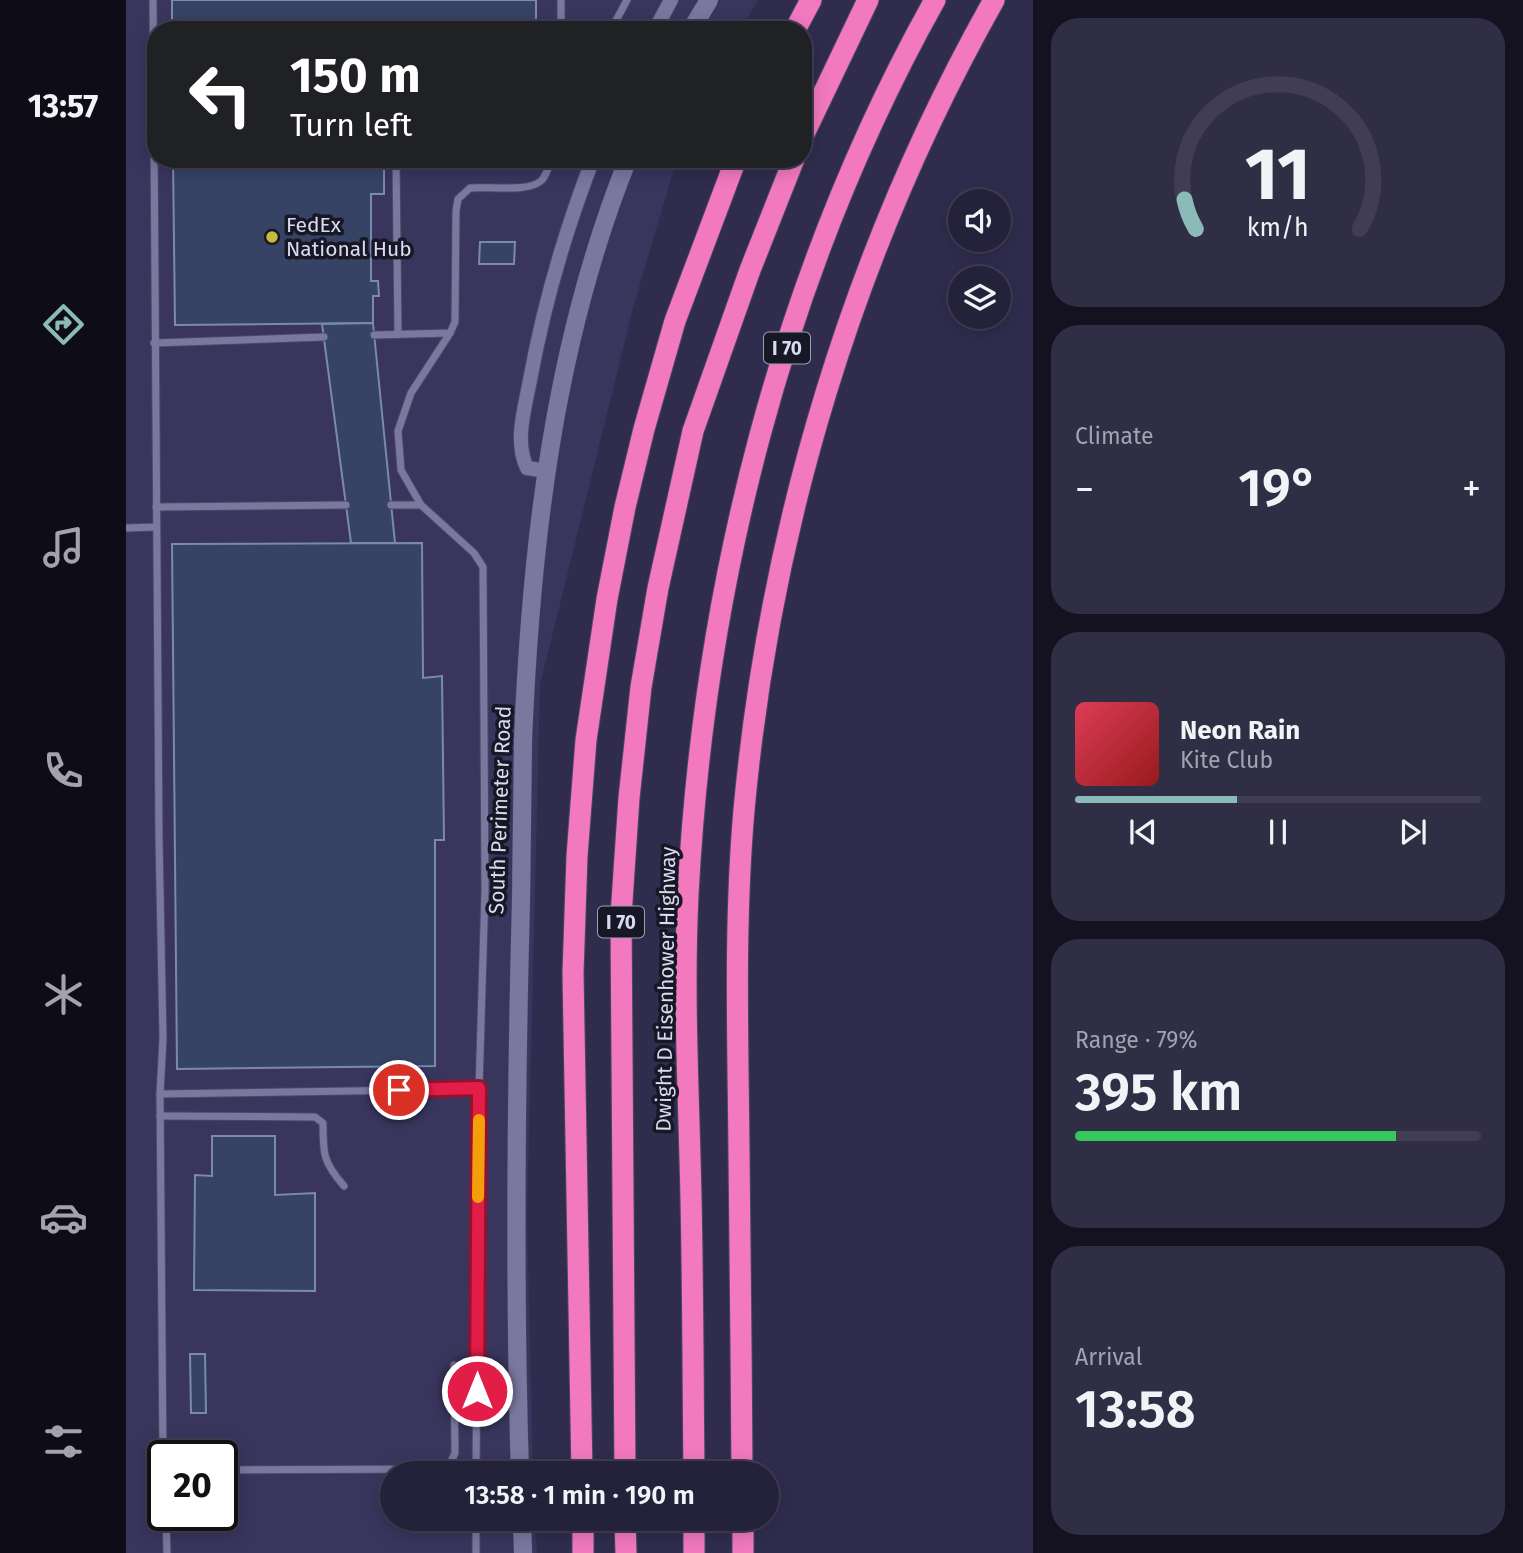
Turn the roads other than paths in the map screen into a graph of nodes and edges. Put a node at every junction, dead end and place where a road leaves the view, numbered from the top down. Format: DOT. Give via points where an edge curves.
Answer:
graph roads {
  1 [pos="153,0"];
  2 [pos="561,0"];
  3 [pos="627,0"];
  4 [pos="671,0"];
  5 [pos="709,0"];
  6 [pos="811,0"];
  7 [pos="868,0"];
  8 [pos="935,0"];
  9 [pos="994,0"];
  10 [pos="153,21"];
  11 [pos="561,21"];
  12 [pos="616,21"];
  13 [pos="660,21"];
  14 [pos="696,21"];
  15 [pos="800,21"];
  16 [pos="812,117"];
  17 [pos="153,168"];
  18 [pos="396,168"];
  19 [pos="548,168"];
  20 [pos="589,168"];
  21 [pos="625,168"];
  22 [pos="733,168"];
  23 [pos="790,168"];
  24 [pos="450,333"];
  25 [pos="398,334"];
  26 [pos="374,335"];
  27 [pos="324,337"];
  28 [pos="154,343"];
  29 [pos="547,471"];
  30 [pos="346,505"];
  31 [pos="391,505"];
  32 [pos="421,505"];
  33 [pos="156,507"];
  34 [pos="156,527"];
  35 [pos="126,528"];
  36 [pos="479,1088"];
  37 [pos="160,1094"];
  38 [pos="160,1116"];
  39 [pos="344,1186"];
  40 [pos="454,1365"];
  41 [pos="163,1440"];
  42 [pos="476,1461"];
  43 [pos="520,1461"];
  44 [pos="582,1461"];
  45 [pos="625,1461"];
  46 [pos="694,1461"];
  47 [pos="742,1461"];
  48 [pos="238,1470"];
  49 [pos="166,1531"];
  50 [pos="476,1531"];
  51 [pos="522,1531"];
  52 [pos="583,1531"];
  53 [pos="625,1531"];
  54 [pos="694,1531"];
  55 [pos="743,1531"];
  56 [pos="625,1549"];
  57 [pos="694,1549"];
  58 [pos="167,1553"];
  59 [pos="475,1553"];
  60 [pos="523,1553"];
  61 [pos="583,1553"];
  62 [pos="743,1553"];
  1 -- 10 [label="lane"];
  2 -- 11 [label="lane"];
  3 -- 12 [label="lane"];
  4 -- 13 [label="street"];
  5 -- 14 [label="street"];
  6 -- 15 [label="highway"];
  7 -- 16 [label="highway"];
  8 -- 46 [label="highway, Dwight D Eisenhower Highway / I 70" via="844,190 792,328 742,509 712,656 699,757 687,929"];
  9 -- 47 [label="highway" via="923,139 855,307 802,474 769,629 744,810 738,920"];
  17 -- 28 [label="lane"];
  18 -- 25 [label="lane"];
  19 -- 24 [label="lane" via="537,184 470,188 458,199 455,322"];
  20 -- 29 [label="street" via="551,283 522,421 521,455 527,468"];
  21 -- 29 [label="street, South Perimeter Road" via="575,324"];
  22 -- 44 [label="highway" via="676,321 635,461 607,599 586,740 573,973"];
  23 -- 45 [label="highway, Dwight D Eisenhower Highway / I 70" via="693,431 641,687 621,916"];
  24 -- 25 [label="lane"];
  24 -- 32 [label="lane" via="411,393 398,431 401,470"];
  25 -- 26 [label="lane"];
  27 -- 28 [label="lane"];
  28 -- 33 [label="lane"];
  29 -- 43 [label="street, South Perimeter Road" via="523,739 515,1219"];
  30 -- 33 [label="lane"];
  31 -- 32 [label="lane"];
  32 -- 36 [label="lane" via="474,553 483,567 485,890"];
  33 -- 34 [label="lane"];
  34 -- 35 [label="lane"];
  34 -- 37 [label="lane"];
  36 -- 37 [label="lane"];
  36 -- 42 [label="lane"];
  37 -- 38 [label="lane"];
  38 -- 39 [label="lane" via="315,1117 323,1123 329,1169"];
  38 -- 41 [label="lane"];
  40 -- 48 [label="lane" via="456,1453 450,1464 440,1469"];
  49 -- 58 [label="lane"];
  50 -- 59 [label="lane"];
  51 -- 60 [label="street"];
  52 -- 61 [label="highway"];
  53 -- 56 [label="highway"];
  54 -- 57 [label="highway"];
  55 -- 62 [label="highway"];
}
